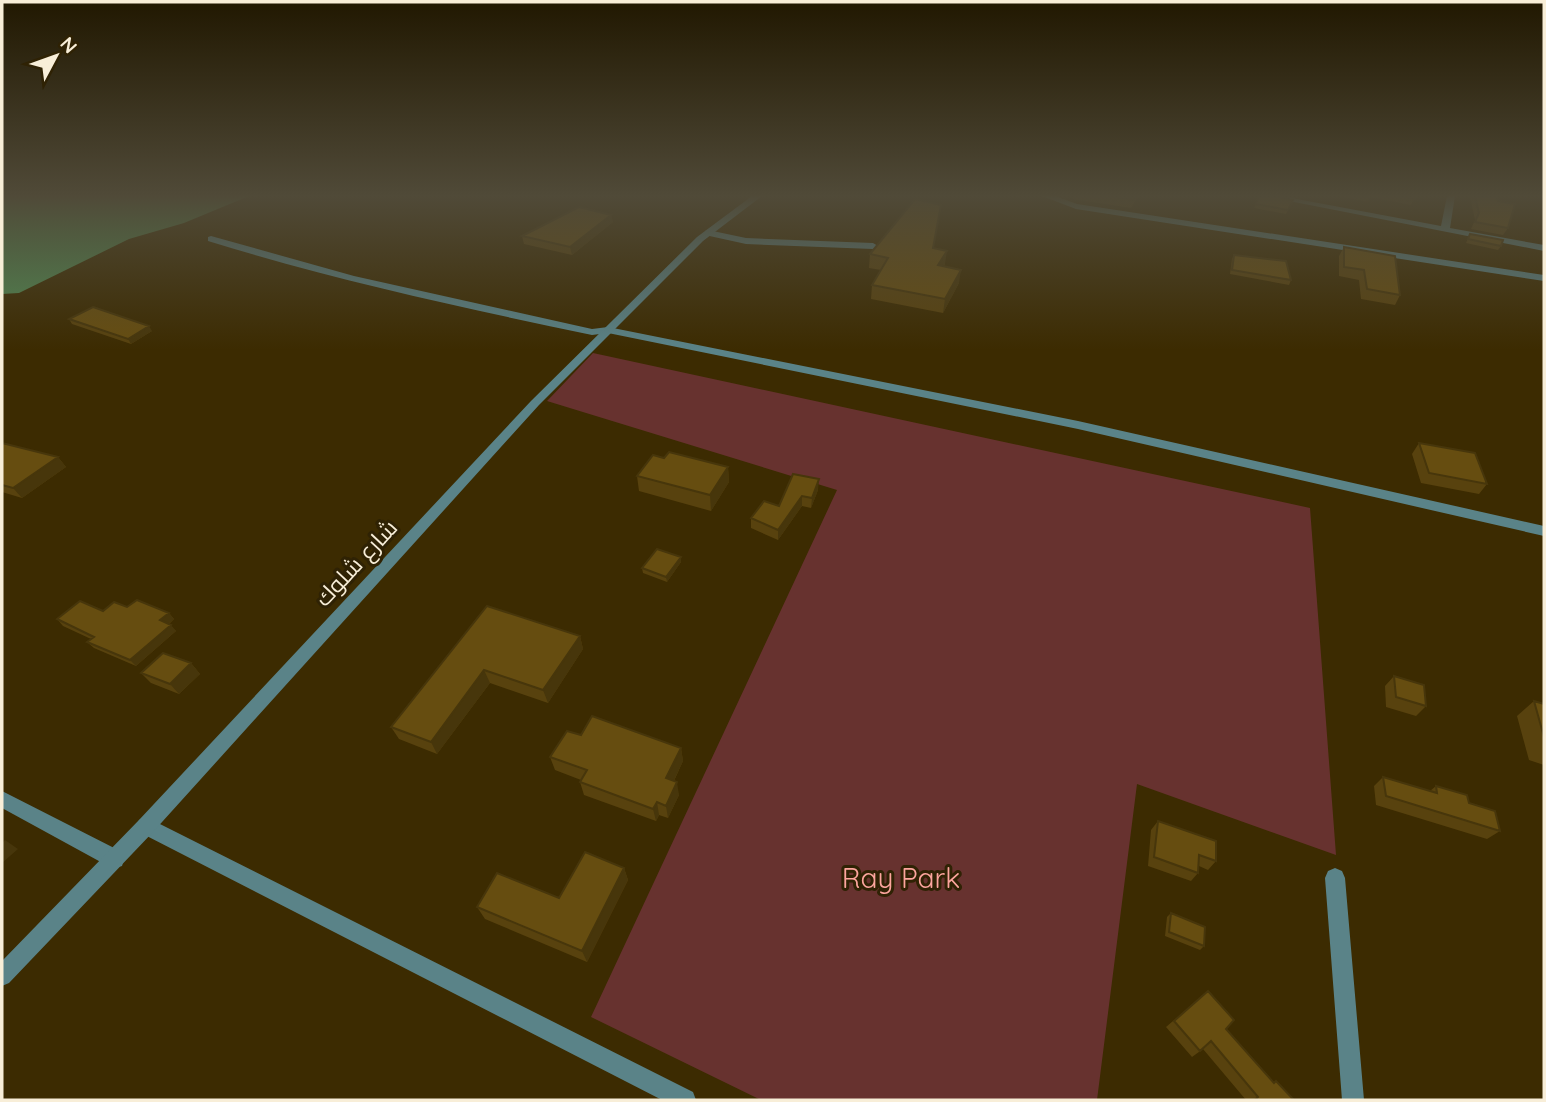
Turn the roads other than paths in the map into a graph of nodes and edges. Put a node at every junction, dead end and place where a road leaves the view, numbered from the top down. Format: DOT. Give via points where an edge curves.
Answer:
graph roads {
  1 [pos="237,247"];
  2 [pos="692,247"];
  3 [pos="1345,247"];
  4 [pos="1544,278"];
  5 [pos="608,330"];
  6 [pos="1544,531"];
  7 [pos="2,799"];
  8 [pos="146,826"];
  9 [pos="116,859"];
  10 [pos="1335,878"];
  11 [pos="2,976"];
  12 [pos="685,1100"];
  13 [pos="1353,1100"];
  1 -- 5 [label="street" via="441,300 592,332"];
  2 -- 5 [label="street, شارع شلوك"];
  3 -- 4 [label="street"];
  5 -- 6 [label="street" via="1078,425"];
  5 -- 8 [label="street, شارع شلوك" via="535,403"];
  7 -- 9 [label="street"];
  8 -- 9 [label="street, شارع شلوك"];
  8 -- 12 [label="street"];
  9 -- 11 [label="street, شارع شلوك"];
  10 -- 13 [label="street"];
}
